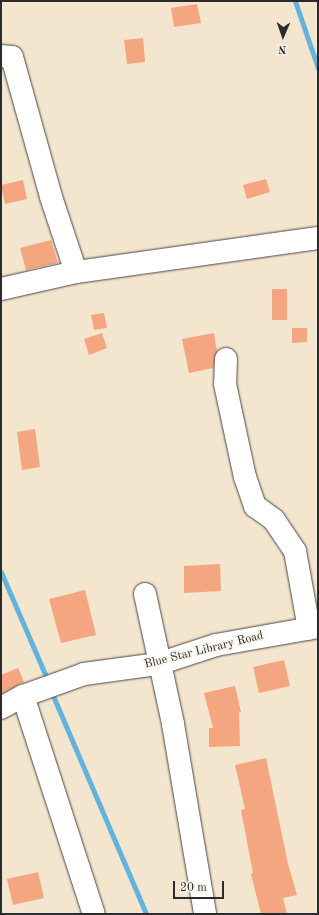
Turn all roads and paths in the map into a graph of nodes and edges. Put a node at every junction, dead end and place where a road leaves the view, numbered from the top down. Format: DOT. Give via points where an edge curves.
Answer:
graph roads {
  1 [pos="1,56"];
  2 [pos="318,238"];
  3 [pos="76,272"];
  4 [pos="1,289"];
  5 [pos="226,359"];
  6 [pos="145,594"];
  7 [pos="314,628"];
  8 [pos="158,664"];
  9 [pos="23,696"];
  10 [pos="1,708"];
  11 [pos="94,914"];
  12 [pos="204,914"];
  1 -- 3 [label="street" via="12,57 51,197"];
  2 -- 3 [label="street"];
  3 -- 4 [label="street"];
  5 -- 7 [label="street" via="225,384 245,477 255,506 274,520 295,550"];
  6 -- 8 [label="street"];
  7 -- 8 [label="street, Blue Star Library Road" via="216,645"];
  8 -- 9 [label="street, Blue Star Library Road" via="84,674"];
  8 -- 12 [label="street" via="173,724"];
  9 -- 10 [label="street, Blue Star Library Road"];
  9 -- 11 [label="street"];
}
